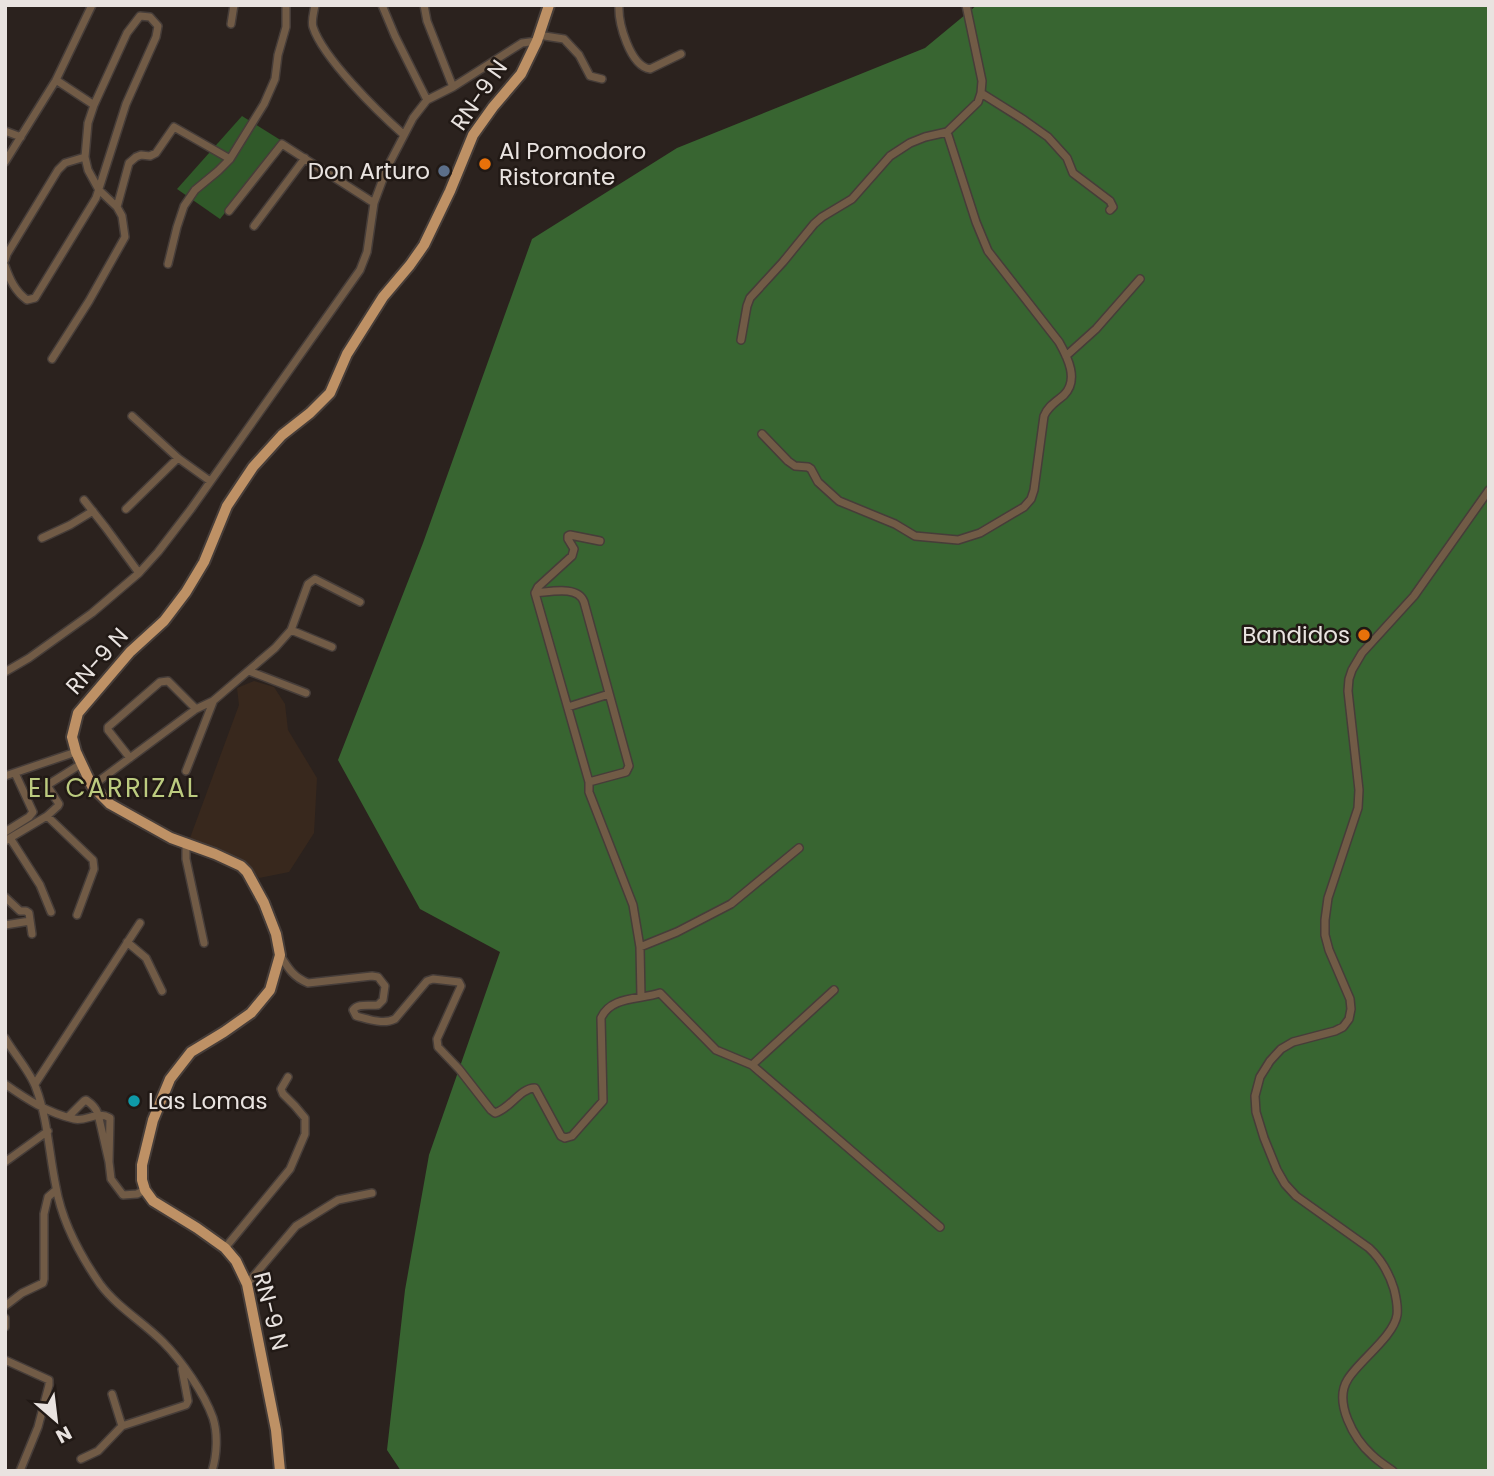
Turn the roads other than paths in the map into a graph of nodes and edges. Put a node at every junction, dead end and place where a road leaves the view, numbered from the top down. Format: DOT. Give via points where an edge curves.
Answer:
graph roads {
  1 [pos="92,5"];
  2 [pos="234,5"];
  3 [pos="286,5"];
  4 [pos="315,5"];
  5 [pos="382,5"];
  6 [pos="424,5"];
  7 [pos="549,5"];
  8 [pos="619,5"];
  9 [pos="966,5"];
  10 [pos="231,24"];
  11 [pos="537,38"];
  12 [pos="681,54"];
  13 [pos="602,79"];
  14 [pos="56,80"];
  15 [pos="453,87"];
  16 [pos="981,93"];
  17 [pos="427,100"];
  18 [pos="94,104"];
  19 [pos="5,131"];
  20 [pos="947,132"];
  21 [pos="404,134"];
  22 [pos="20,136"];
  23 [pos="85,157"];
  24 [pos="305,158"];
  25 [pos="230,159"];
  26 [pos="5,162"];
  27 [pos="99,190"];
  28 [pos="374,203"];
  29 [pos="117,207"];
  30 [pos="229,211"];
  31 [pos="1110,211"];
  32 [pos="254,226"];
  33 [pos="5,260"];
  34 [pos="168,264"];
  35 [pos="5,266"];
  36 [pos="1140,279"];
  37 [pos="741,341"];
  38 [pos="1066,356"];
  39 [pos="51,359"];
  40 [pos="132,416"];
  41 [pos="762,434"];
  42 [pos="178,457"];
  43 [pos="210,481"];
  44 [pos="1489,490"];
  45 [pos="83,500"];
  46 [pos="126,509"];
  47 [pos="93,511"];
  48 [pos="43,538"];
  49 [pos="600,541"];
  50 [pos="139,573"];
  51 [pos="535,593"];
  52 [pos="360,602"];
  53 [pos="291,631"];
  54 [pos="332,647"];
  55 [pos="249,671"];
  56 [pos="5,672"];
  57 [pos="306,693"];
  58 [pos="609,694"];
  59 [pos="213,701"];
  60 [pos="568,707"];
  61 [pos="196,709"];
  62 [pos="76,752"];
  63 [pos="130,758"];
  64 [pos="81,764"];
  65 [pos="186,771"];
  66 [pos="15,773"];
  67 [pos="5,776"];
  68 [pos="589,782"];
  69 [pos="92,786"];
  70 [pos="47,816"];
  71 [pos="7,837"];
  72 [pos="186,843"];
  73 [pos="799,848"];
  74 [pos="5,897"];
  75 [pos="51,912"];
  76 [pos="78,915"];
  77 [pos="30,921"];
  78 [pos="140,923"];
  79 [pos="5,925"];
  80 [pos="32,934"];
  81 [pos="127,942"];
  82 [pos="204,943"];
  83 [pos="640,947"];
  84 [pos="280,955"];
  85 [pos="834,990"];
  86 [pos="162,991"];
  87 [pos="641,997"];
  88 [pos="5,1038"];
  89 [pos="752,1065"];
  90 [pos="288,1077"];
  91 [pos="5,1084"];
  92 [pos="35,1084"];
  93 [pos="42,1107"];
  94 [pos="98,1114"];
  95 [pos="68,1117"];
  96 [pos="48,1131"];
  97 [pos="5,1162"];
  98 [pos="56,1190"];
  99 [pos="145,1190"];
  100 [pos="372,1193"];
  101 [pos="940,1227"];
  102 [pos="225,1248"];
  103 [pos="247,1284"];
  104 [pos="5,1306"];
  105 [pos="5,1318"];
  106 [pos="5,1327"];
  107 [pos="5,1360"];
  108 [pos="181,1363"];
  109 [pos="112,1394"];
  110 [pos="122,1426"];
  111 [pos="80,1459"];
  112 [pos="20,1471"];
  113 [pos="212,1471"];
  114 [pos="281,1471"];
  115 [pos="1393,1471"];
  1 -- 14 [label="street"];
  2 -- 10 [label="street"];
  3 -- 25 [label="street" via="274,83"];
  4 -- 21 [label="street" via="312,25 329,55"];
  5 -- 17 [label="street"];
  6 -- 15 [label="street"];
  7 -- 11 [label="main road, RN-9 N"];
  8 -- 12 [label="street" via="622,33 645,69"];
  9 -- 16 [label="street"];
  11 -- 13 [label="street" via="564,39 590,76"];
  11 -- 15 [label="street"];
  11 -- 62 [label="main road, RN-9 N" via="521,74 473,135 424,244 347,354 330,393 253,467 227,506 186,592 78,713 72,737"];
  14 -- 18 [label="street"];
  14 -- 22 [label="street"];
  15 -- 17 [label="street"];
  16 -- 20 [label="street"];
  16 -- 31 [label="street" via="1056,144 1073,173 1111,201"];
  17 -- 21 [label="street"];
  18 -- 23 [label="street"];
  18 -- 27 [label="street" via="127,33 140,16 150,17 158,26 156,37 126,104"];
  19 -- 22 [label="street"];
  20 -- 37 [label="street" via="925,136 890,156 852,199 814,224 750,298"];
  20 -- 38 [label="street" via="988,251"];
  21 -- 28 [label="street"];
  22 -- 26 [label="street"];
  23 -- 27 [label="street"];
  23 -- 33 [label="street" via="58,170"];
  24 -- 28 [label="street"];
  24 -- 30 [label="street" via="281,144"];
  24 -- 32 [label="street"];
  25 -- 29 [label="street" via="174,127 156,153 129,163"];
  25 -- 34 [label="street" via="184,205"];
  27 -- 29 [label="street"];
  27 -- 35 [label="street" via="34,298 27,300 19,294"];
  28 -- 43 [label="street" via="367,252 359,270"];
  29 -- 39 [label="street" via="125,237"];
  36 -- 38 [label="street"];
  38 -- 41 [label="street" via="1071,384 1044,416 1031,499 980,533 958,540 915,536 839,500 818,482 811,469 795,466"];
  40 -- 42 [label="street"];
  42 -- 43 [label="street"];
  42 -- 46 [label="street"];
  43 -- 50 [label="street"];
  44 -- 115 [label="street" via="1414,596 1352,670 1348,691 1358,808 1325,920 1329,950 1350,999 1349,1019 1343,1027 1281,1049 1260,1077 1255,1096 1264,1138 1285,1184 1369,1248 1390,1277 1397,1317 1348,1379 1343,1403 1358,1438"];
  45 -- 47 [label="street"];
  47 -- 48 [label="street"];
  47 -- 50 [label="street"];
  49 -- 51 [label="street" via="568,536 572,556"];
  50 -- 56 [label="street" via="75,626"];
  51 -- 58 [label="street" via="582,596"];
  51 -- 60 [label="street"];
  52 -- 53 [label="street" via="315,579 310,581"];
  53 -- 54 [label="street"];
  53 -- 55 [label="street"];
  55 -- 57 [label="street"];
  55 -- 59 [label="street"];
  58 -- 60 [label="street"];
  58 -- 68 [label="street" via="629,770"];
  59 -- 61 [label="street"];
  59 -- 65 [label="street"];
  60 -- 68 [label="street"];
  61 -- 63 [label="street"];
  61 -- 63 [label="street" via="168,681 160,682 108,727"];
  62 -- 64 [label="main road, RN-9 N"];
  62 -- 66 [label="street"];
  63 -- 69 [label="street"];
  64 -- 69 [label="main road, RN-9 N"];
  64 -- 70 [label="street" via="49,784 59,804"];
  66 -- 67 [label="street"];
  66 -- 71 [label="street" via="33,812"];
  68 -- 83 [label="street" via="633,905"];
  69 -- 72 [label="main road, RN-9 N" via="121,811"];
  70 -- 71 [label="street"];
  70 -- 76 [label="street" via="93,860"];
  71 -- 75 [label="street" via="40,884"];
  72 -- 82 [label="street"];
  72 -- 84 [label="main road, RN-9 N" via="247,872 264,903"];
  73 -- 83 [label="street" via="731,904"];
  74 -- 77 [label="street" via="29,913"];
  77 -- 79 [label="street"];
  77 -- 80 [label="street"];
  78 -- 81 [label="street"];
  81 -- 86 [label="street" via="146,958"];
  81 -- 92 [label="street"];
  83 -- 87 [label="street"];
  84 -- 87 [label="street" via="292,974 308,983 378,977 385,986 383,1000 353,1010 356,1016 384,1022 395,1019 427,981 459,982 438,1047 495,1113 528,1088 535,1088 565,1138 603,1101 601,1018 605,1009"];
  84 -- 99 [label="main road" via="270,990 251,1013 191,1052 170,1079 142,1166"];
  85 -- 89 [label="street"];
  87 -- 89 [label="street" via="660,993 716,1050"];
  88 -- 92 [label="street"];
  89 -- 101 [label="street"];
  90 -- 102 [label="street" via="281,1089 305,1118 305,1134 290,1170"];
  91 -- 93 [label="street"];
  92 -- 93 [label="street"];
  93 -- 95 [label="street"];
  93 -- 96 [label="street"];
  94 -- 95 [label="street" via="75,1120"];
  94 -- 95 [label="street" via="86,1100"];
  94 -- 99 [label="street" via="111,1179 123,1195"];
  96 -- 97 [label="street"];
  96 -- 98 [label="street"];
  98 -- 104 [label="street" via="48,1197 44,1214 43,1283"];
  98 -- 108 [label="street" via="70,1232 103,1287"];
  99 -- 102 [label="main road, RN-9 N" via="164,1209"];
  100 -- 103 [label="street" via="338,1200 296,1226"];
  102 -- 103 [label="main road, RN-9 N"];
  103 -- 114 [label="main road, RN-9 N"];
  105 -- 106 [label="street"];
  107 -- 112 [label="street" via="49,1380 38,1427"];
  108 -- 110 [label="street" via="186,1405"];
  108 -- 113 [label="street" via="214,1420"];
  109 -- 110 [label="street"];
  110 -- 111 [label="street" via="98,1451"];
}
